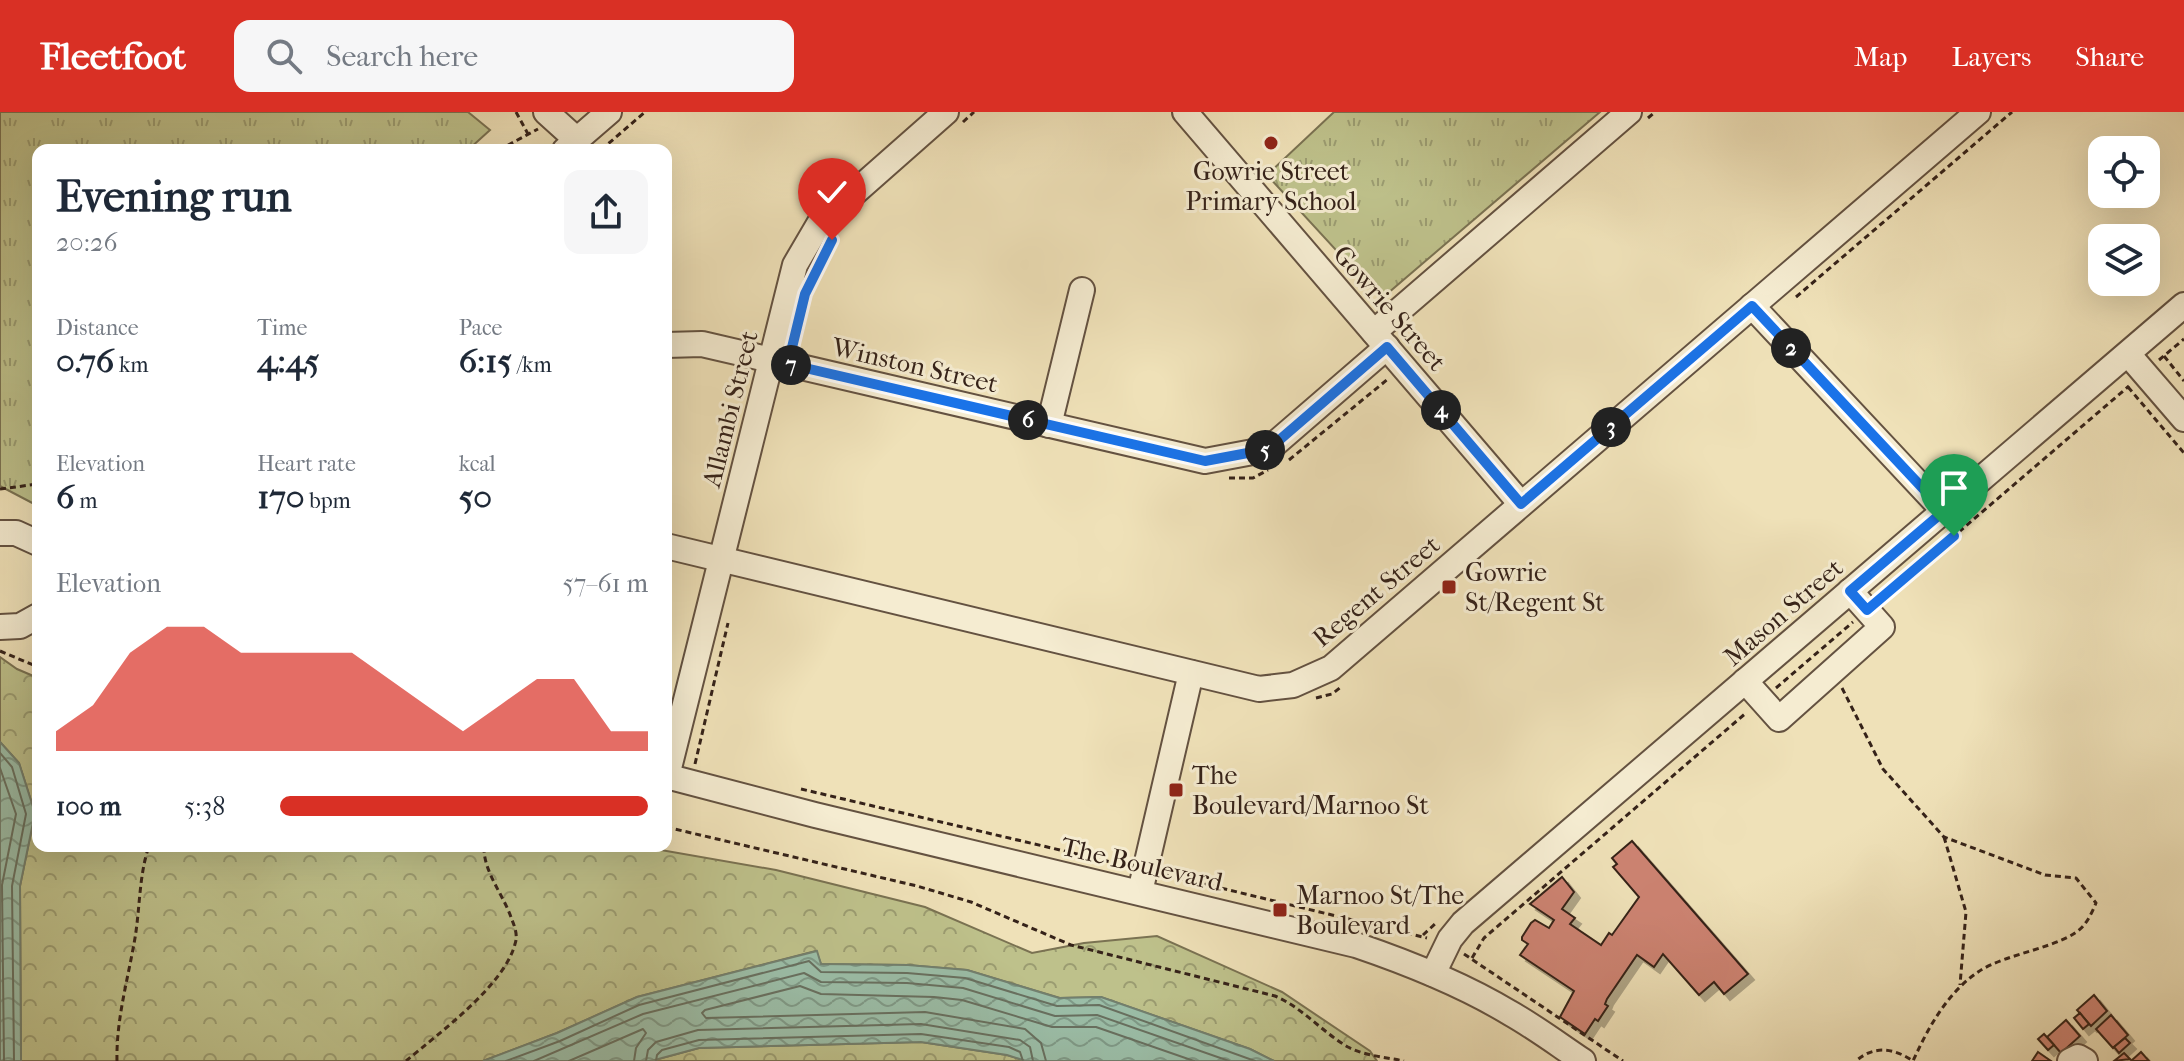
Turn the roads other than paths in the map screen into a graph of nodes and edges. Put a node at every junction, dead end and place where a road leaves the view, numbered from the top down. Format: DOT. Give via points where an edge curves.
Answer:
graph roads {
  1 [pos="609,112"];
  2 [pos="1185,112"];
  3 [pos="1629,112"];
  4 [pos="1978,112"];
  5 [pos="551,116"];
  6 [pos="954,117"];
  7 [pos="570,144"];
  8 [pos="572,144"];
  9 [pos="1082,290"];
  10 [pos="2184,305"];
  11 [pos="1752,306"];
  12 [pos="1380,340"];
  13 [pos="672,345"];
  14 [pos="2128,354"];
  15 [pos="771,360"];
  16 [pos="2184,419"];
  17 [pos="1049,425"];
  18 [pos="1521,504"];
  19 [pos="1944,511"];
  20 [pos="1,532"];
  21 [pos="32,540"];
  22 [pos="672,548"];
  23 [pos="721,560"];
  24 [pos="1850,591"];
  25 [pos="32,622"];
  26 [pos="0,627"];
  27 [pos="1191,673"];
  28 [pos="1745,681"];
  29 [pos="672,756"];
  30 [pos="672,777"];
  31 [pos="1140,892"];
  32 [pos="1433,974"];
  33 [pos="1583,1061"];
  34 [pos="2070,1061"];
  35 [pos="2085,1061"];
  1 -- 8 [label="street"];
  2 -- 12 [label="street, Gowrie Street"];
  3 -- 12 [label="street, Winston Street"];
  4 -- 11 [label="street, Regent Street"];
  5 -- 7 [label="street"];
  6 -- 15 [label="street, Allambi Street" via="819,224 795,265"];
  9 -- 17 [label="street"];
  10 -- 14 [label="street, Mason Street"];
  11 -- 18 [label="street, Regent Street"];
  11 -- 19 [label="street"];
  12 -- 17 [label="street, Winston Street" via="1269,449 1205,461"];
  12 -- 18 [label="street, Gowrie Street"];
  13 -- 15 [label="street, Winston Street" via="702,344"];
  14 -- 16 [label="street" via="2136,380"];
  14 -- 19 [label="street, Mason Street"];
  15 -- 17 [label="street, Winston Street"];
  15 -- 23 [label="street, Allambi Street"];
  18 -- 27 [label="street, Regent Street" via="1331,668 1293,685 1259,689"];
  19 -- 24 [label="street, Mason Street"];
  20 -- 21 [label="street"];
  22 -- 23 [label="street, Regent Street"];
  23 -- 27 [label="street, Regent Street"];
  23 -- 29 [label="street, Allambi Street"];
  24 -- 28 [label="street, Mason Street"];
  24 -- 28 [label="street" via="1882,627 1779,719"];
  25 -- 26 [label="street"];
  27 -- 31 [label="street"];
  28 -- 32 [label="street, Mason Street" via="1463,923"];
  30 -- 31 [label="street, The Boulevard"];
  31 -- 32 [label="street, The Boulevard" via="1323,935"];
  32 -- 33 [label="street, The Boulevard" via="1510,1012"];
  34 -- 35 [label="street"];
}
